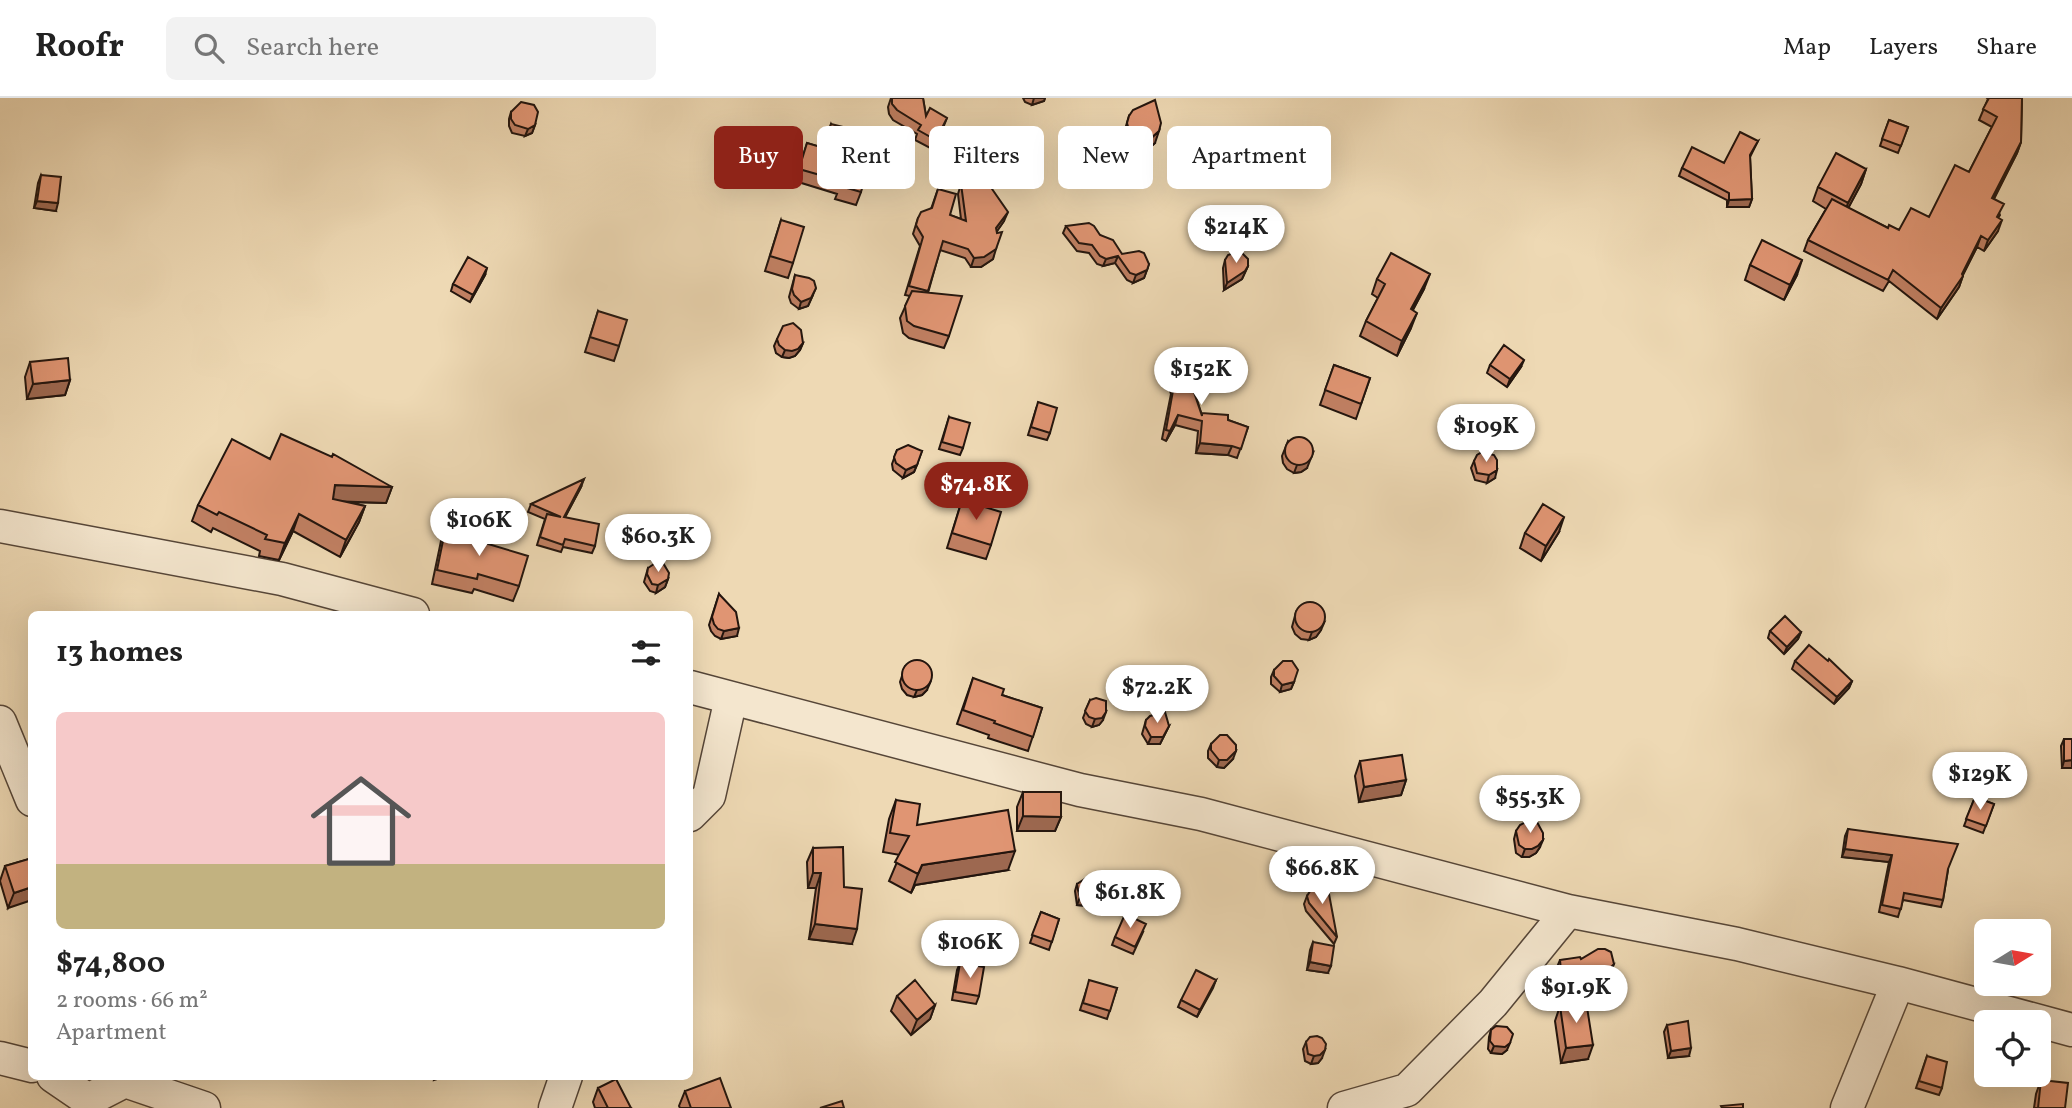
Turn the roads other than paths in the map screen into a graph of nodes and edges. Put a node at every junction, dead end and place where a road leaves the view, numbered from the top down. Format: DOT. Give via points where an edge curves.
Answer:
graph roads {
  1 [pos="0,526"];
  2 [pos="403,611"];
  3 [pos="693,688"];
  4 [pos="731,698"];
  5 [pos="0,722"];
  6 [pos="28,790"];
  7 [pos="693,812"];
  8 [pos="1568,911"];
  9 [pos="1898,983"];
  10 [pos="2072,1030"];
  11 [pos="0,1058"];
  12 [pos="28,1065"];
  13 [pos="59,1080"];
  14 [pos="187,1080"];
  15 [pos="565,1080"];
  16 [pos="204,1108"];
  17 [pos="214,1108"];
  18 [pos="555,1108"];
  19 [pos="1344,1108"];
  20 [pos="1847,1108"];
  1 -- 2 [label="street" via="282,579"];
  3 -- 4 [label="street"];
  4 -- 7 [label="street" via="709,796"];
  4 -- 8 [label="street"];
  5 -- 6 [label="street"];
  8 -- 9 [label="street" via="1737,944"];
  8 -- 19 [label="street" via="1493,1003 1407,1090"];
  9 -- 10 [label="street"];
  9 -- 20 [label="street"];
  11 -- 12 [label="street"];
  13 -- 16 [label="street" via="88,1100 125,1081"];
  14 -- 17 [label="street"];
  15 -- 18 [label="street"];
}
